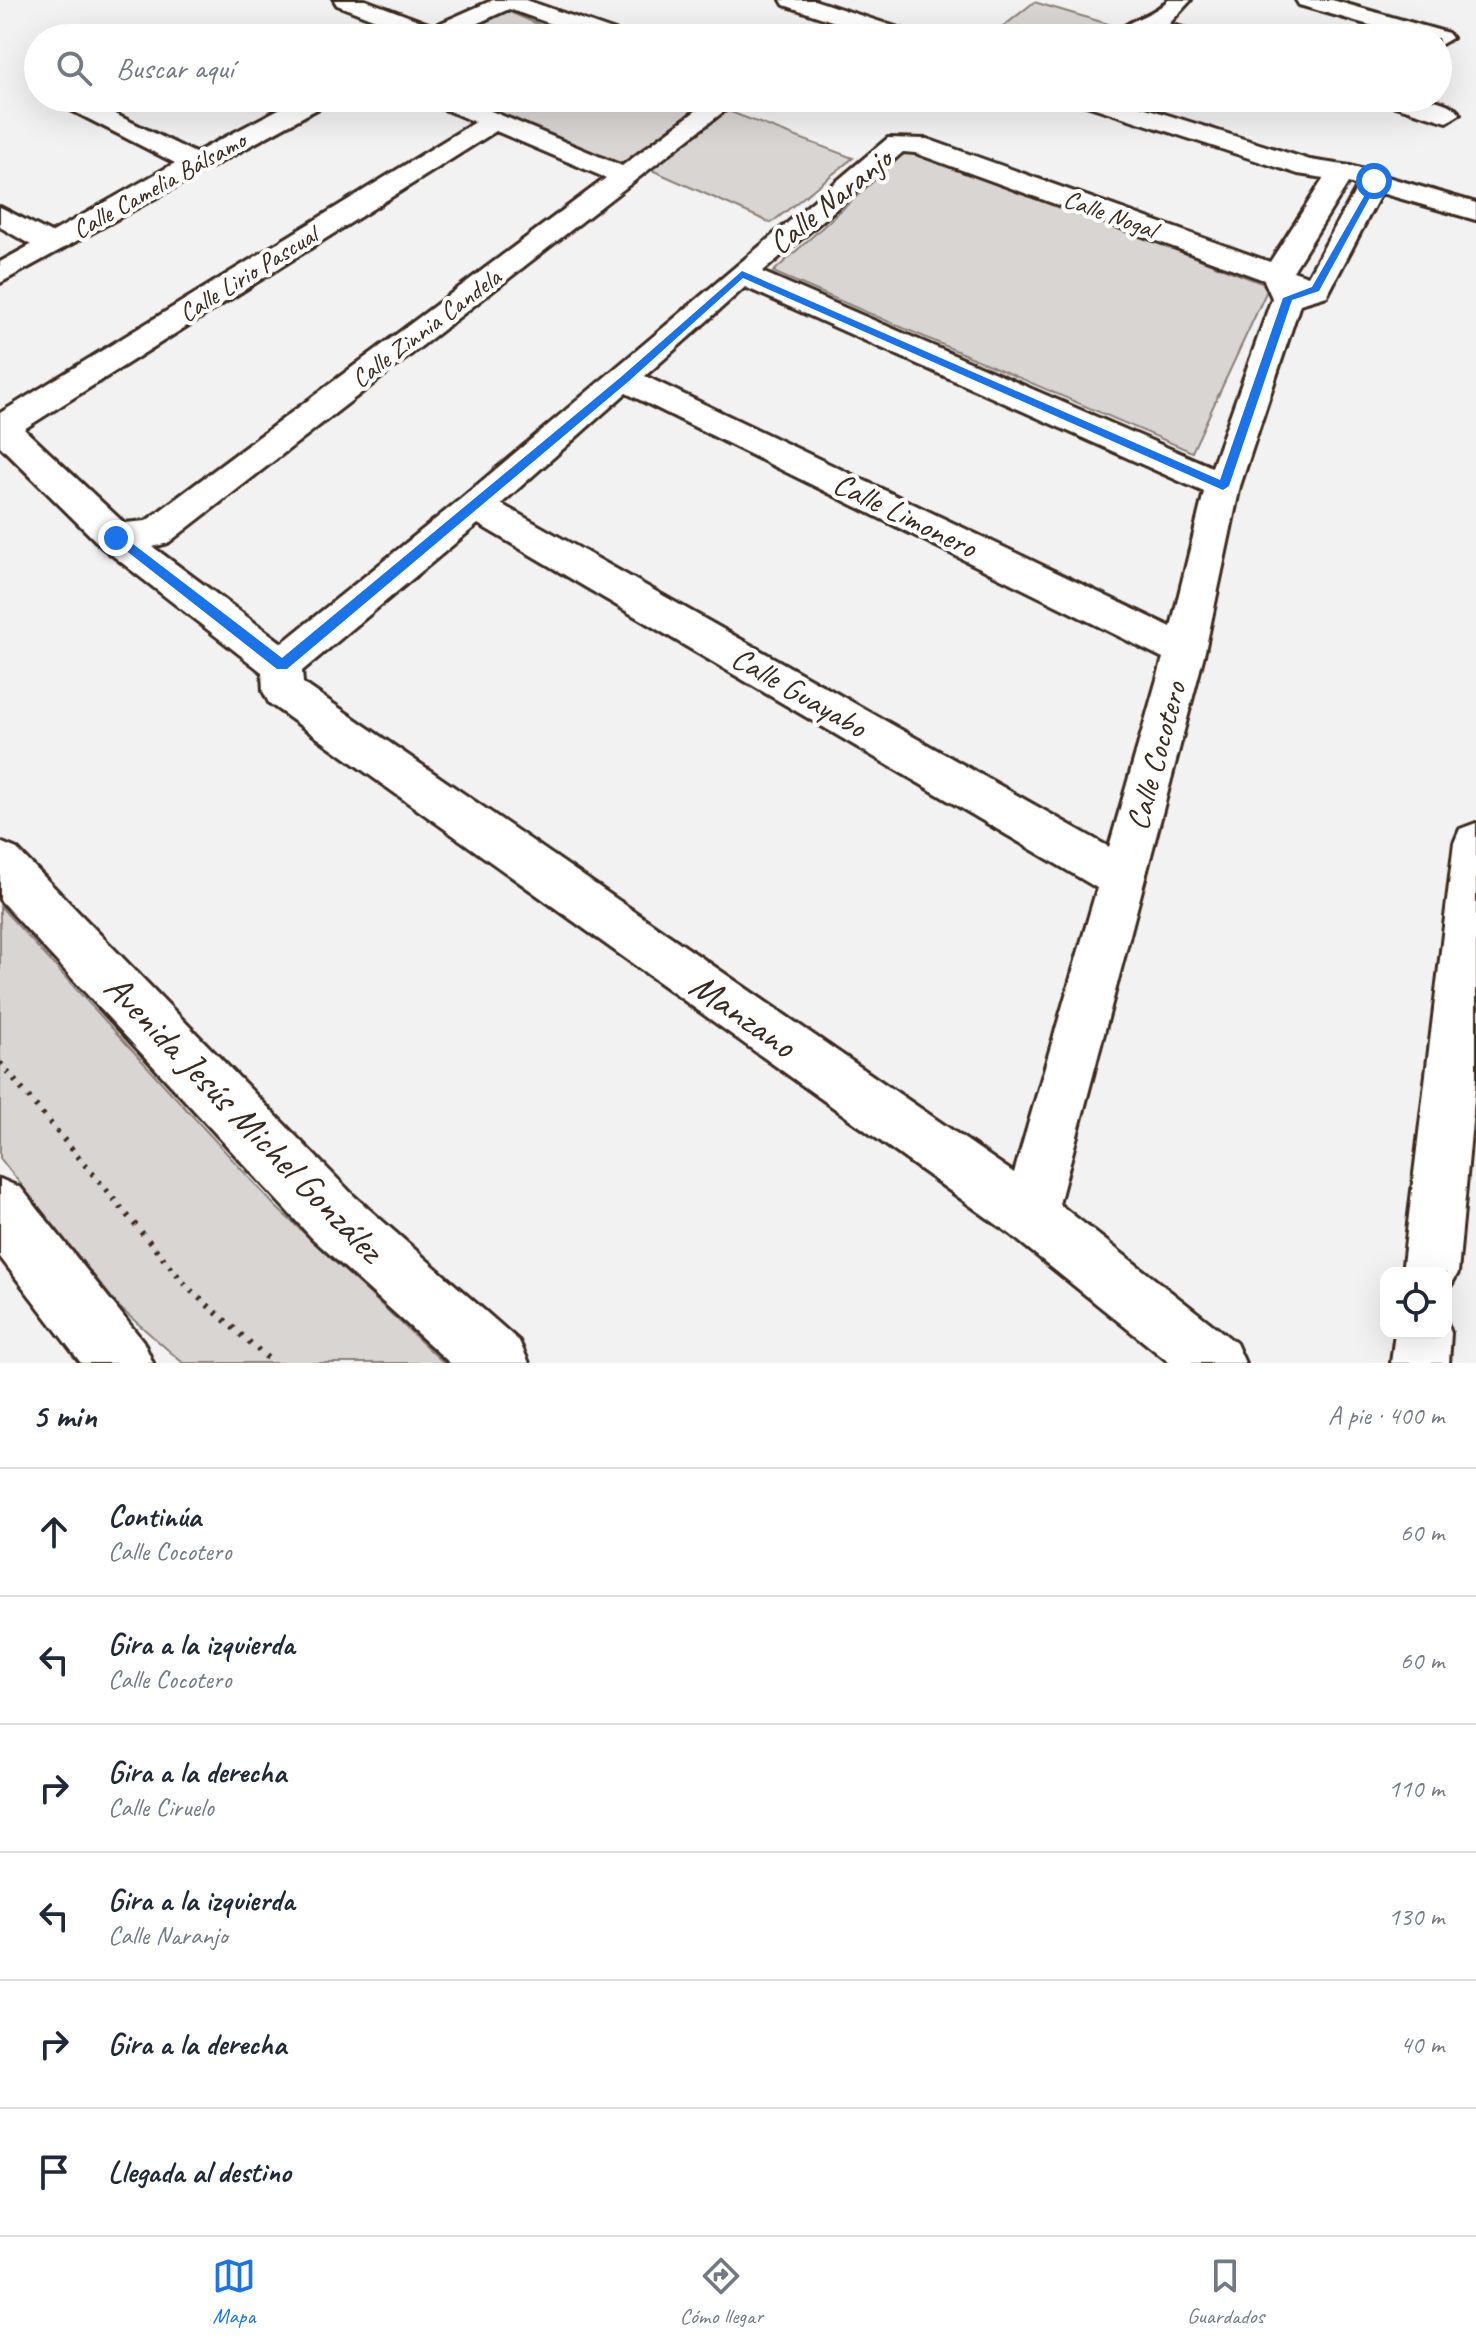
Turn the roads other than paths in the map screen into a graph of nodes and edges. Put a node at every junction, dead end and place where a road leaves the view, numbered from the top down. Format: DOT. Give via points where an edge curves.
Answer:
graph roads {
  1 [pos="345,0"];
  2 [pos="792,0"];
  3 [pos="1180,0"];
  4 [pos="1307,0"];
  5 [pos="501,3"];
  6 [pos="402,24"];
  7 [pos="456,24"];
  8 [pos="568,24"];
  9 [pos="864,24"];
  10 [pos="1164,24"];
  11 [pos="1391,24"];
  12 [pos="94,112"];
  13 [pos="292,112"];
  14 [pos="473,112"];
  15 [pos="711,112"];
  16 [pos="1138,112"];
  17 [pos="1440,112"];
  18 [pos="1447,114"];
  19 [pos="495,121"];
  20 [pos="904,143"];
  21 [pos="195,163"];
  22 [pos="626,177"];
  23 [pos="1337,177"];
  24 [pos="1371,188"];
  25 [pos="1476,212"];
  26 [pos="0,215"];
  27 [pos="1476,228"];
  28 [pos="52,245"];
  29 [pos="0,274"];
  30 [pos="742,274"];
  31 [pos="1293,287"];
  32 [pos="625,379"];
  33 [pos="1,426"];
  34 [pos="1223,486"];
  35 [pos="476,506"];
  36 [pos="116,538"];
  37 [pos="1185,651"];
  38 [pos="282,665"];
  39 [pos="1476,843"];
  40 [pos="0,865"];
  41 [pos="1122,878"];
  42 [pos="0,1209"];
  43 [pos="1029,1215"];
  44 [pos="1431,1267"];
  45 [pos="1422,1339"];
  46 [pos="121,1363"];
  47 [pos="497,1363"];
  48 [pos="1216,1363"];
  49 [pos="1420,1363"];
  1 -- 6 [label="street"];
  2 -- 9 [label="street"];
  3 -- 10 [label="street"];
  4 -- 11 [label="street"];
  5 -- 7 [label="street"];
  5 -- 8 [label="street"];
  12 -- 21 [label="street"];
  13 -- 21 [label="street, Calle Camelia Bálsamo"];
  14 -- 19 [label="street"];
  15 -- 22 [label="street, Calle Zinnia Candela"];
  16 -- 23 [label="street"];
  17 -- 18 [label="street"];
  19 -- 22 [label="street"];
  19 -- 33 [label="street, Calle Lirio Pascual"];
  20 -- 30 [label="street, Calle Naranjo" via="891,148"];
  20 -- 31 [label="street, Calle Nogal"];
  21 -- 28 [label="street, Calle Camelia Bálsamo"];
  22 -- 36 [label="street, Calle Zinnia Candela" via="155,533"];
  23 -- 24 [label="street"];
  23 -- 31 [label="street, Calle Cocotero"];
  24 -- 25 [label="street"];
  24 -- 27 [label="street"];
  24 -- 31 [label="street, Calle Cocotero"];
  26 -- 28 [label="street"];
  28 -- 29 [label="street, Calle Camelia Bálsamo"];
  30 -- 32 [label="street, Calle Naranjo"];
  30 -- 34 [label="street"];
  31 -- 34 [label="street, Calle Cocotero"];
  32 -- 35 [label="street, Calle Naranjo"];
  32 -- 37 [label="street, Calle Limonero"];
  33 -- 36 [label="street"];
  34 -- 37 [label="street, Calle Cocotero"];
  35 -- 38 [label="street, Calle Naranjo"];
  35 -- 41 [label="street, Calle Guayabo"];
  36 -- 38 [label="street"];
  37 -- 41 [label="street, Calle Cocotero"];
  38 -- 43 [label="street, Manzano" via="283,691"];
  39 -- 44 [label="street"];
  40 -- 47 [label="main road, Avenida Jesús Michel González" via="333,1217"];
  41 -- 43 [label="street, Calle Cocotero"];
  42 -- 46 [label="main road"];
  43 -- 48 [label="street, Manzano"];
  45 -- 49 [label="street"];
}
